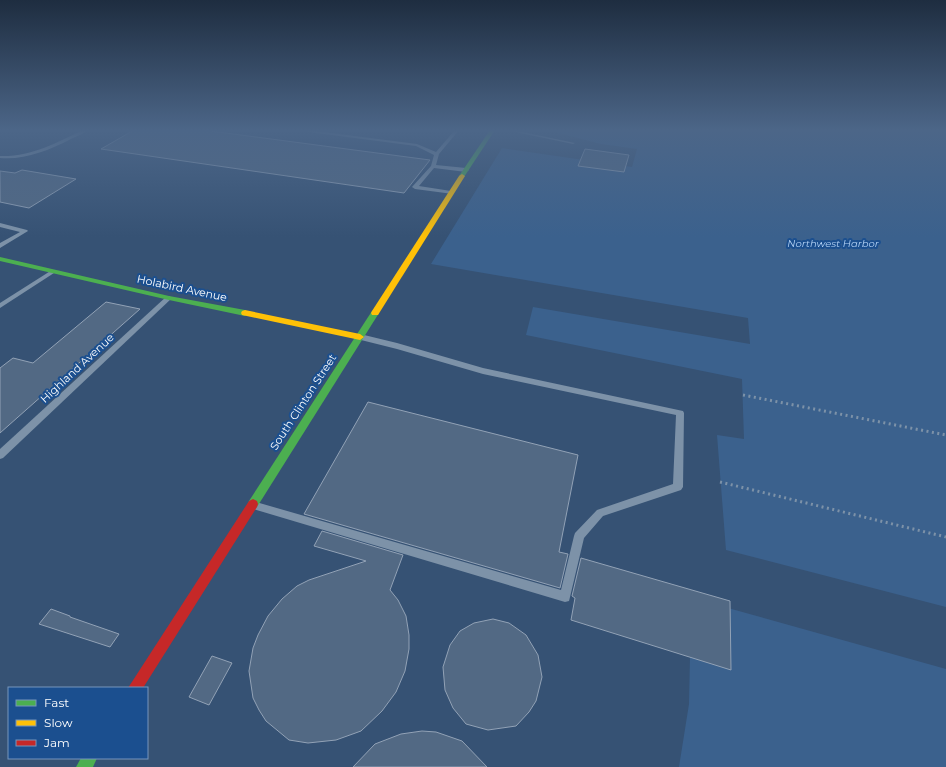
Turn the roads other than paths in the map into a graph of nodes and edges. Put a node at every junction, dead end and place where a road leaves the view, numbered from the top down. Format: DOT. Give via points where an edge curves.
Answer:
graph roads {
  1 [pos="433,166"];
  2 [pos="469,166"];
  3 [pos="466,170"];
  4 [pos="451,193"];
  5 [pos="0,225"];
  6 [pos="0,246"];
  7 [pos="0,259"];
  8 [pos="52,272"];
  9 [pos="169,298"];
  10 [pos="0,306"];
  11 [pos="360,337"];
  12 [pos="0,455"];
  13 [pos="252,504"];
  14 [pos="136,687"];
  1 -- 3 [label="lane"];
  1 -- 4 [label="lane" via="415,188"];
  2 -- 3 [label="main road, South Clinton Street"];
  3 -- 4 [label="main road, South Clinton Street"];
  4 -- 11 [label="main road, South Clinton Street"];
  5 -- 6 [label="lane" via="25,231"];
  7 -- 8 [label="main road, Holabird Avenue"];
  8 -- 9 [label="main road, Holabird Avenue"];
  8 -- 10 [label="lane"];
  9 -- 11 [label="main road, Holabird Avenue"];
  9 -- 12 [label="lane, Highland Avenue"];
  11 -- 13 [label="main road, South Clinton Street"];
  11 -- 13 [label="lane" via="483,371 680,413 678,487 600,513 579,536 565,597"];
  13 -- 14 [label="main road, South Clinton Street"];
}
